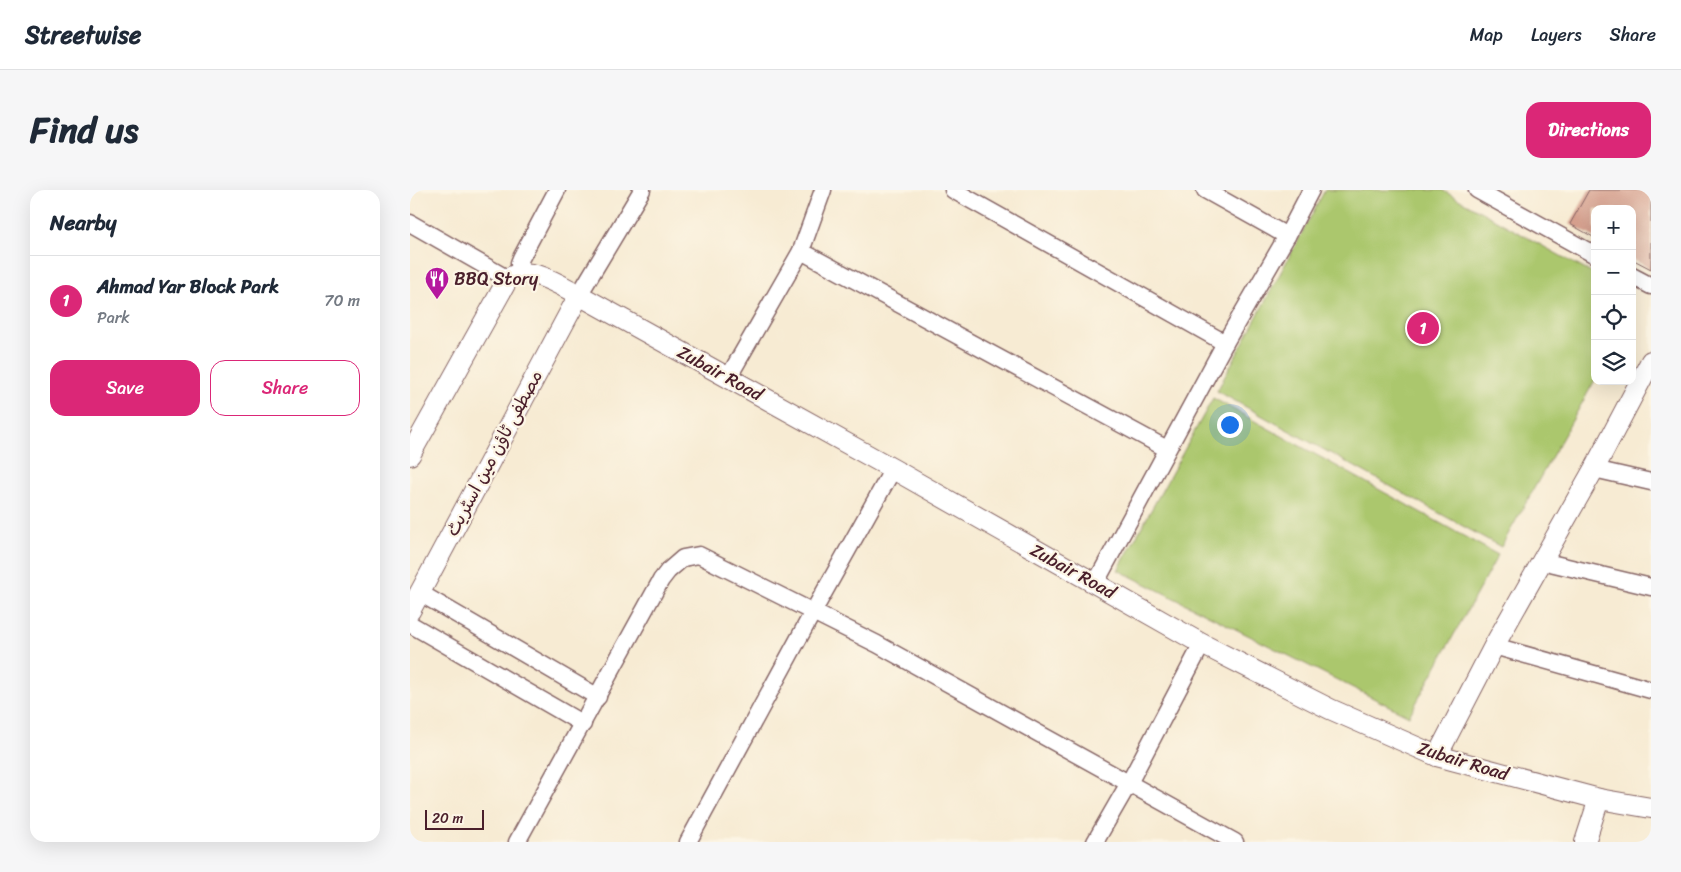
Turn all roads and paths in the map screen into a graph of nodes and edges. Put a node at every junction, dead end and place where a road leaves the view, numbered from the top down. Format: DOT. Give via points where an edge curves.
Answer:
graph roads {
  1 [pos="557,190"];
  2 [pos="642,190"];
  3 [pos="823,190"];
  4 [pos="953,190"];
  5 [pos="1205,190"];
  6 [pos="1311,190"];
  7 [pos="1477,190"];
  8 [pos="410,223"];
  9 [pos="1287,236"];
  10 [pos="801,251"];
  11 [pos="1591,253"];
  12 [pos="514,276"];
  13 [pos="1636,278"];
  14 [pos="1651,286"];
  15 [pos="579,295"];
  16 [pos="1225,342"];
  17 [pos="1650,367"];
  18 [pos="728,378"];
  19 [pos="1167,449"];
  20 [pos="410,455"];
  21 [pos="893,469"];
  22 [pos="1594,469"];
  23 [pos="1651,482"];
  24 [pos="1542,561"];
  25 [pos="1095,584"];
  26 [pos="1651,587"];
  27 [pos="420,593"];
  28 [pos="410,611"];
  29 [pos="813,612"];
  30 [pos="410,624"];
  31 [pos="1202,644"];
  32 [pos="1494,646"];
  33 [pos="1651,690"];
  34 [pos="598,697"];
  35 [pos="582,724"];
  36 [pos="1437,756"];
  37 [pos="1128,783"];
  38 [pos="1599,799"];
  39 [pos="1651,808"];
  40 [pos="518,842"];
  41 [pos="688,842"];
  42 [pos="1095,842"];
  43 [pos="1235,842"];
  44 [pos="1585,842"];
  1 -- 12 [label="street"];
  2 -- 15 [label="street"];
  3 -- 10 [label="street"];
  4 -- 16 [label="street"];
  5 -- 9 [label="street"];
  6 -- 9 [label="street"];
  7 -- 11 [label="street"];
  8 -- 12 [label="street"];
  9 -- 16 [label="street"];
  10 -- 18 [label="street"];
  10 -- 19 [label="street"];
  12 -- 15 [label="street, Zubair Road" via="543,277"];
  12 -- 20 [label="street"];
  13 -- 14 [label="street"];
  15 -- 18 [label="street, Zubair Road"];
  15 -- 27 [label="street, مصطفی ٹاؤن مین اسٹریٹ"];
  16 -- 19 [label="street"];
  17 -- 22 [label="street"];
  18 -- 21 [label="street, Zubair Road"];
  19 -- 25 [label="street"];
  21 -- 25 [label="street, Zubair Road"];
  21 -- 29 [label="street"];
  22 -- 23 [label="street"];
  22 -- 24 [label="street"];
  24 -- 26 [label="street"];
  24 -- 32 [label="street"];
  25 -- 31 [label="street, Zubair Road"];
  27 -- 28 [label="street, مصطفی ٹاؤن مین اسٹریٹ"];
  27 -- 34 [label="street"];
  29 -- 34 [label="street" via="699,556 683,558 661,580"];
  29 -- 37 [label="street"];
  29 -- 41 [label="street"];
  30 -- 35 [label="street"];
  31 -- 36 [label="street, Zubair Road" via="1330,709"];
  31 -- 37 [label="street"];
  32 -- 33 [label="street"];
  32 -- 36 [label="street"];
  34 -- 35 [label="street"];
  35 -- 40 [label="street"];
  36 -- 38 [label="street, Zubair Road"];
  37 -- 42 [label="street"];
  37 -- 43 [label="street"];
  38 -- 39 [label="street, Zubair Road"];
  38 -- 44 [label="street"];
}
